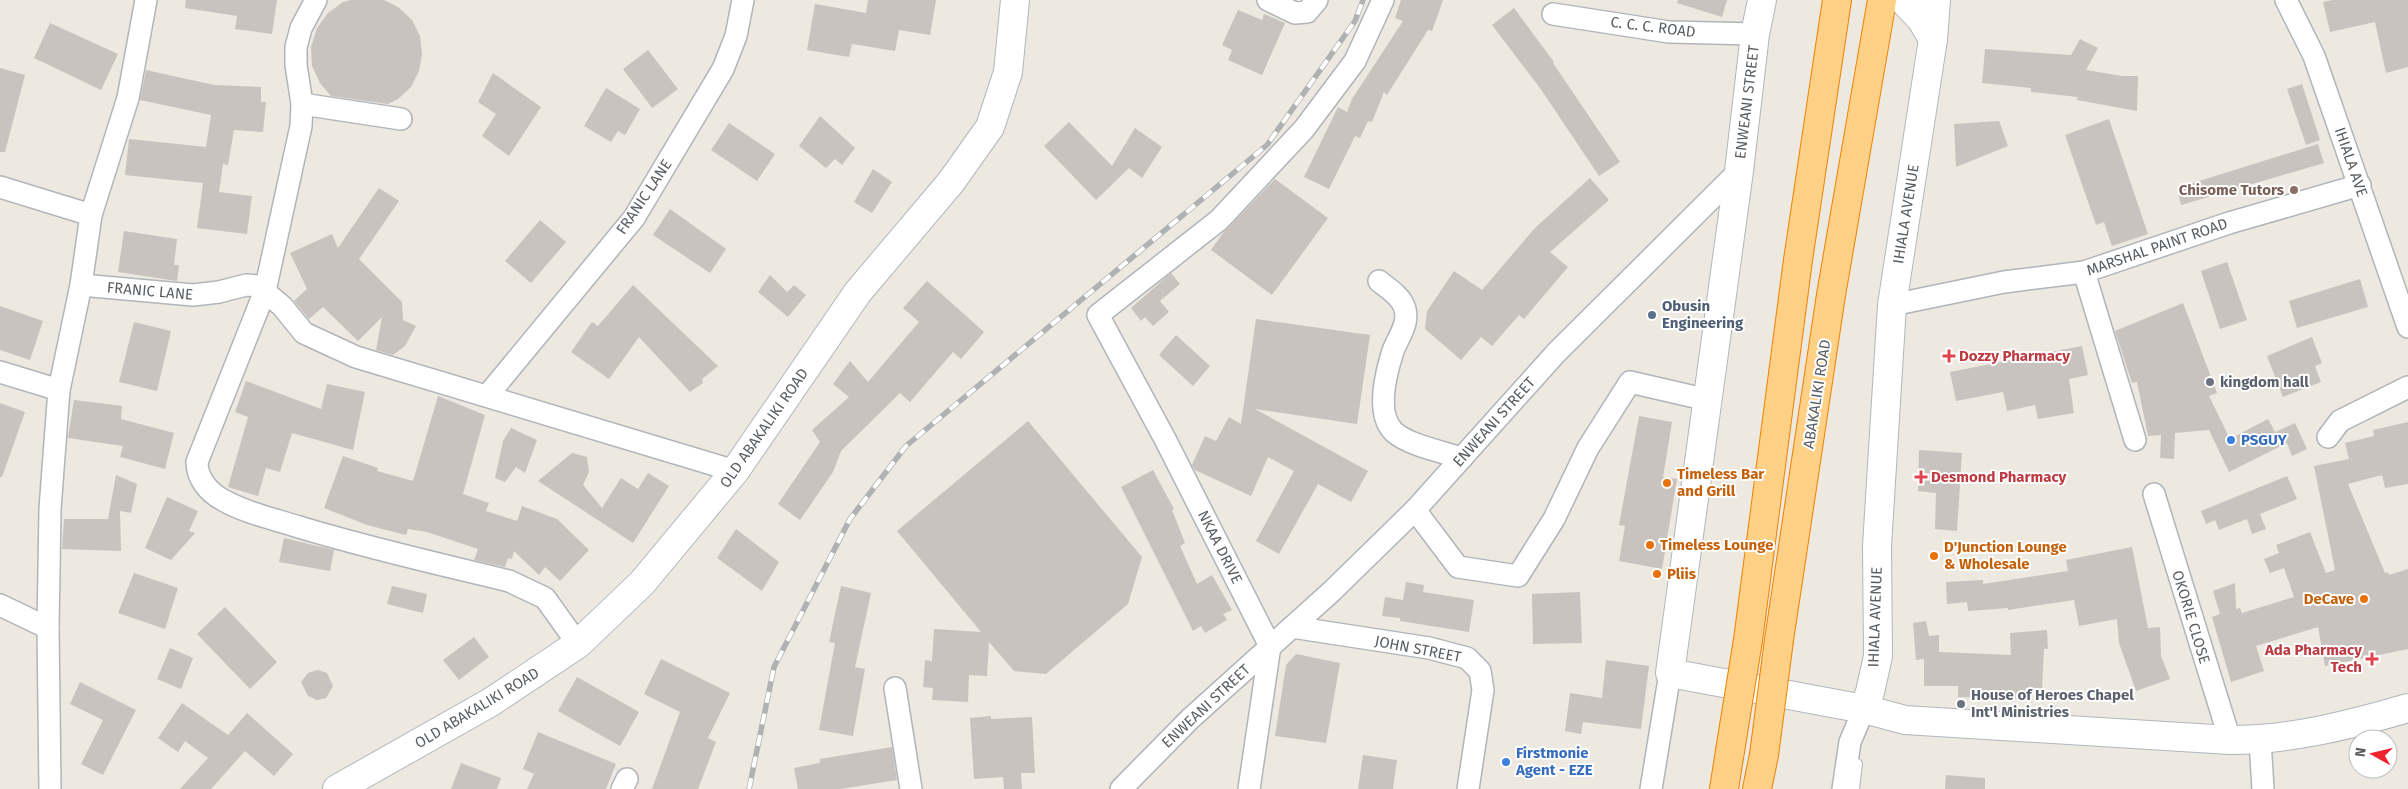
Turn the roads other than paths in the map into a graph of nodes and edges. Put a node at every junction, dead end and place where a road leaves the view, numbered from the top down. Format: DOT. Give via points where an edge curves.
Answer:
graph roads {
  1 [pos="146,0"];
  2 [pos="316,0"];
  3 [pos="743,0"];
  4 [pos="1015,0"];
  5 [pos="1268,0"];
  6 [pos="1317,0"];
  7 [pos="1383,0"];
  8 [pos="1762,0"];
  9 [pos="1837,0"];
  10 [pos="1882,0"];
  11 [pos="1904,0"];
  12 [pos="1936,0"];
  13 [pos="2286,0"];
  14 [pos="1553,14"];
  15 [pos="1755,34"];
  16 [pos="1933,38"];
  17 [pos="302,104"];
  18 [pos="402,119"];
  19 [pos="1739,171"];
  20 [pos="2360,186"];
  21 [pos="0,187"];
  22 [pos="90,215"];
  23 [pos="2084,272"];
  24 [pos="1378,281"];
  25 [pos="81,286"];
  26 [pos="266,291"];
  27 [pos="1892,305"];
  28 [pos="2408,327"];
  29 [pos="0,372"];
  30 [pos="2408,387"];
  31 [pos="59,390"];
  32 [pos="487,396"];
  33 [pos="1708,400"];
  34 [pos="2328,437"];
  35 [pos="2134,440"];
  36 [pos="1462,458"];
  37 [pos="735,471"];
  38 [pos="2154,494"];
  39 [pos="1415,510"];
  40 [pos="0,604"];
  41 [pos="1292,627"];
  42 [pos="48,628"];
  43 [pos="578,644"];
  44 [pos="1270,646"];
  45 [pos="1670,673"];
  46 [pos="895,688"];
  47 [pos="2408,708"];
  48 [pos="1864,709"];
  49 [pos="2230,740"];
  50 [pos="2260,740"];
  51 [pos="1850,742"];
  52 [pos="50,789"];
  53 [pos="337,789"];
  54 [pos="911,789"];
  55 [pos="1120,789"];
  56 [pos="1250,789"];
  57 [pos="1468,789"];
  58 [pos="1652,789"];
  59 [pos="1724,789"];
  60 [pos="1758,789"];
  61 [pos="1843,789"];
  62 [pos="1854,789"];
  63 [pos="2263,789"];
  1 -- 22 [label="street" via="128,98"];
  2 -- 17 [label="street" via="296,47"];
  3 -- 32 [label="street, FRANIC LANE" via="736,36 723,69 634,218"];
  4 -- 37 [label="main road, OLD ABAKALIKI ROAD" via="1008,72 990,128 951,182 858,292"];
  5 -- 6 [label="street" via="1295,13 1307,12"];
  7 -- 44 [label="street, NKAA DRIVE" via="1354,61 1304,129 1219,220 1098,315"];
  8 -- 15 [label="main road, ENWEANI STREET"];
  9 -- 59 [label="highway, bridge" via="1798,260 1748,640"];
  10 -- 60 [label="highway, ABAKALIKI ROAD, bridge" via="1831,295"];
  11 -- 16 [label="main road"];
  12 -- 16 [label="main road, IHIALA AVENUE"];
  13 -- 20 [label="street, IHIALA AVE" via="2314,56"];
  14 -- 15 [label="street, C. C. C. ROAD" via="1670,32"];
  15 -- 19 [label="main road, ENWEANI STREET"];
  16 -- 27 [label="main road, IHIALA AVENUE"];
  17 -- 18 [label="street"];
  17 -- 26 [label="street" via="301,126"];
  19 -- 33 [label="main road"];
  19 -- 36 [label="street, ENWEANI STREET" via="1556,354"];
  20 -- 23 [label="street, MARSHAL PAINT ROAD" via="2229,223"];
  20 -- 28 [label="street, IHIALA AVE"];
  21 -- 22 [label="street"];
  22 -- 25 [label="street"];
  23 -- 27 [label="street, MARSHAL PAINT ROAD" via="2004,282"];
  23 -- 35 [label="street"];
  24 -- 36 [label="street" via="1400,300 1405,314 1402,336 1394,349 1389,369 1384,402 1386,419 1394,432 1412,442"];
  25 -- 26 [label="street, FRANIC LANE" via="193,295 246,285"];
  25 -- 31 [label="street"];
  26 -- 32 [label="street" via="304,333 316,340 356,357"];
  26 -- 43 [label="street" via="197,462 201,480 222,500 270,518 349,542 525,587 545,598"];
  27 -- 48 [label="main road, IHIALA AVENUE" via="1877,546 1878,656"];
  29 -- 31 [label="street"];
  30 -- 34 [label="street" via="2340,421"];
  31 -- 42 [label="street" via="50,509"];
  32 -- 37 [label="street"];
  33 -- 39 [label="street" via="1630,382 1588,448 1554,519 1518,576 1458,567"];
  33 -- 45 [label="main road"];
  36 -- 39 [label="street, ENWEANI STREET"];
  37 -- 43 [label="main road, OLD ABAKALIKI ROAD" via="642,582"];
  38 -- 49 [label="street, OKORIE CLOSE"];
  39 -- 41 [label="street, ENWEANI STREET"];
  40 -- 42 [label="street"];
  41 -- 44 [label="street, ENWEANI STREET"];
  41 -- 57 [label="street, JOHN STREET" via="1429,648 1467,658 1480,671 1482,690"];
  42 -- 52 [label="street"];
  43 -- 53 [label="main road, OLD ABAKALIKI ROAD" via="491,702"];
  44 -- 55 [label="street, ENWEANI STREET"];
  44 -- 56 [label="street"];
  45 -- 48 [label="main road"];
  45 -- 58 [label="street"];
  46 -- 54 [label="street"];
  47 -- 50 [label="main road" via="2355,724"];
  48 -- 49 [label="main road" via="1905,720"];
  48 -- 51 [label="street"];
  49 -- 50 [label="main road"];
  50 -- 63 [label="street"];
  51 -- 61 [label="street"];
  51 -- 62 [label="lane" via="1857,764"];
}
